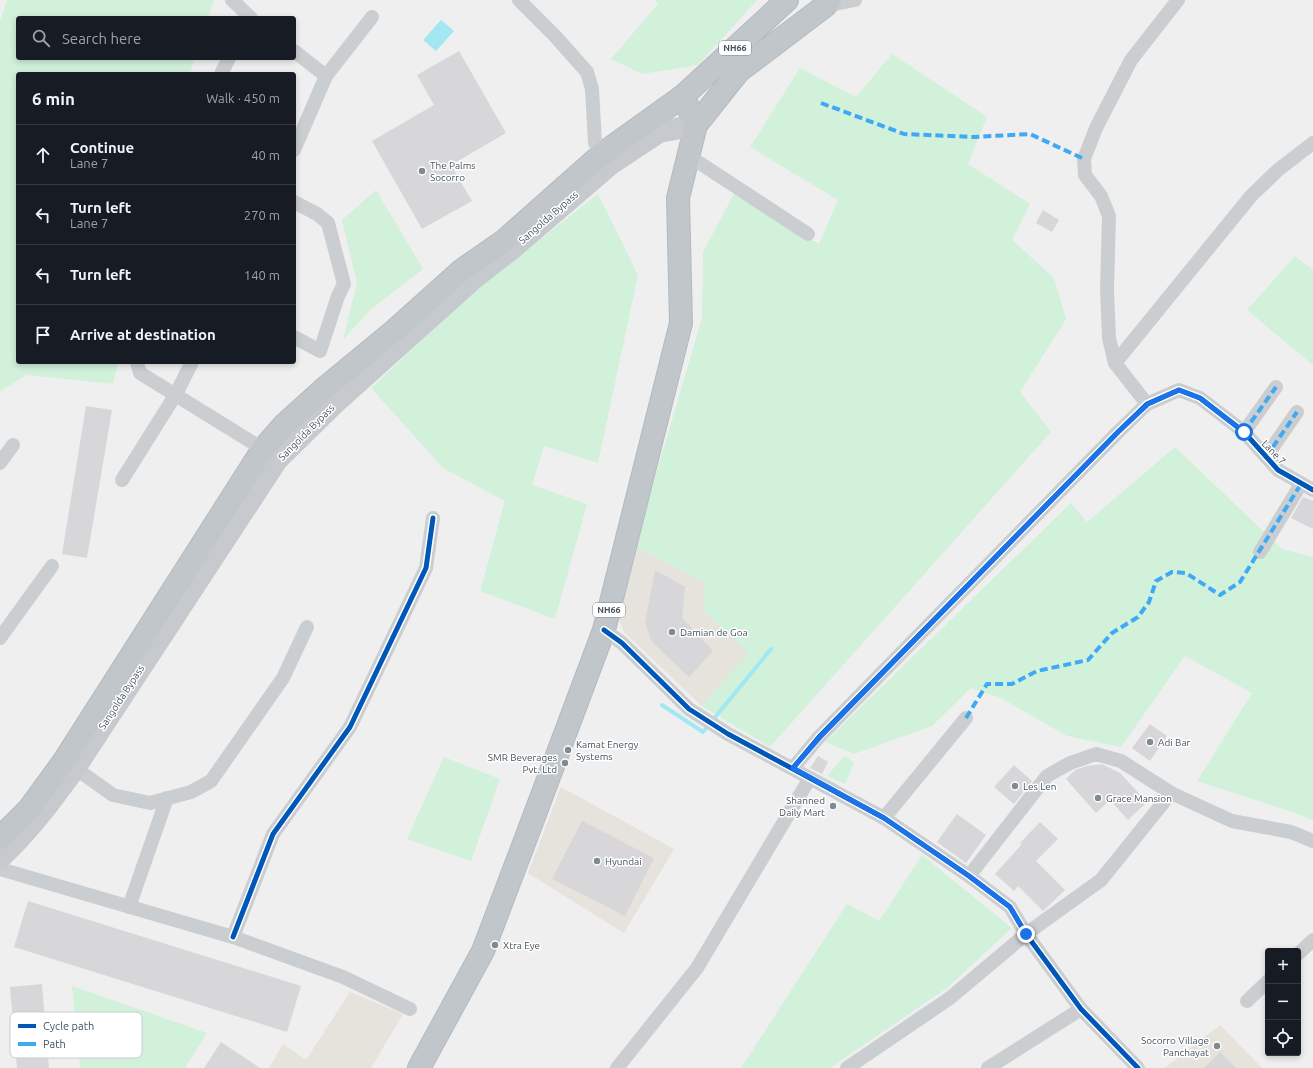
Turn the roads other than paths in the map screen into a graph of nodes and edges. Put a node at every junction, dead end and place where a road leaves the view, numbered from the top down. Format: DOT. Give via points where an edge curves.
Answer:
graph roads {
  1 [pos="232,0"];
  2 [pos="519,0"];
  3 [pos="787,0"];
  4 [pos="855,0"];
  5 [pos="1178,0"];
  6 [pos="828,3"];
  7 [pos="248,16"];
  8 [pos="372,17"];
  9 [pos="296,53"];
  10 [pos="228,60"];
  11 [pos="222,72"];
  12 [pos="326,76"];
  13 [pos="683,96"];
  14 [pos="696,125"];
  15 [pos="1313,143"];
  16 [pos="296,145"];
  17 [pos="602,154"];
  18 [pos="689,156"];
  19 [pos="296,203"];
  20 [pos="808,234"];
  21 [pos="296,338"];
  22 [pos="1115,363"];
  23 [pos="138,364"];
  24 [pos="191,364"];
  25 [pos="1276,387"];
  26 [pos="176,394"];
  27 [pos="1148,404"];
  28 [pos="1297,412"];
  29 [pos="1244,432"];
  30 [pos="13,445"];
  31 [pos="263,449"];
  32 [pos="1266,457"];
  33 [pos="0,463"];
  34 [pos="122,480"];
  35 [pos="1307,487"];
  36 [pos="433,518"];
  37 [pos="1260,552"];
  38 [pos="52,566"];
  39 [pos="307,627"];
  40 [pos="604,630"];
  41 [pos="0,638"];
  42 [pos="966,718"];
  43 [pos="70,764"];
  44 [pos="793,768"];
  45 [pos="810,778"];
  46 [pos="1171,793"];
  47 [pos="167,798"];
  48 [pos="884,818"];
  49 [pos="0,838"];
  50 [pos="1313,841"];
  51 [pos="0,858"];
  52 [pos="0,869"];
  53 [pos="969,876"];
  54 [pos="129,906"];
  55 [pos="1026,934"];
  56 [pos="233,936"];
  57 [pos="1313,940"];
  58 [pos="1301,951"];
  59 [pos="1265,984"];
  60 [pos="1247,1000"];
  61 [pos="410,1009"];
  62 [pos="1081,1009"];
  63 [pos="419,1068"];
  64 [pos="617,1068"];
  65 [pos="847,1068"];
  66 [pos="988,1068"];
  67 [pos="1138,1068"];
  1 -- 7 [label="street"];
  2 -- 17 [label="street" via="587,72 592,89 595,142"];
  3 -- 13 [label="highway, NH66"];
  4 -- 6 [label="street"];
  5 -- 22 [label="street" via="1131,60 1096,128 1084,158 1085,175 1101,196 1109,216 1108,331"];
  6 -- 14 [label="highway" via="739,71"];
  8 -- 12 [label="street"];
  9 -- 12 [label="street"];
  10 -- 11 [label="street"];
  12 -- 16 [label="street"];
  13 -- 14 [label="highway"];
  13 -- 17 [label="highway, Sangolda Bypass"];
  14 -- 18 [label="highway, NH66"];
  14 -- 43 [label="main road, Sangolda Bypass" via="659,132 612,163 467,284 336,402 277,460"];
  15 -- 22 [label="street" via="1278,170 1251,196"];
  17 -- 31 [label="highway, Sangolda Bypass" via="505,240 462,270 326,387 284,425"];
  18 -- 20 [label="street"];
  18 -- 40 [label="highway, NH66" via="678,198 681,323"];
  19 -- 21 [label="street" via="318,214 328,223 344,284 320,351"];
  22 -- 27 [label="street"];
  23 -- 26 [label="street" via="140,373"];
  24 -- 26 [label="street"];
  25 -- 29 [label="street"];
  26 -- 31 [label="street"];
  26 -- 34 [label="street"];
  27 -- 29 [label="street, Lane 7" via="1179,390 1200,398"];
  27 -- 44 [label="street, Lane 7" via="1025,526"];
  28 -- 32 [label="street"];
  29 -- 32 [label="street, Lane 7"];
  30 -- 33 [label="street"];
  31 -- 43 [label="highway, Sangolda Bypass"];
  32 -- 35 [label="street, Lane 7" via="1278,470"];
  35 -- 37 [label="street"];
  36 -- 56 [label="street" via="426,568 350,727 273,834"];
  38 -- 41 [label="street"];
  39 -- 47 [label="street" via="283,678 211,781 191,792"];
  40 -- 44 [label="street" via="622,643 689,709 728,734"];
  40 -- 63 [label="highway, NH66" via="482,951"];
  42 -- 48 [label="street"];
  43 -- 47 [label="street" via="113,795 150,803"];
  43 -- 49 [label="highway, Sangolda Bypass"];
  43 -- 51 [label="main road, Sangolda Bypass" via="41,814"];
  44 -- 45 [label="street"];
  45 -- 48 [label="street"];
  45 -- 64 [label="street" via="697,968"];
  46 -- 50 [label="street" via="1232,821 1291,832"];
  46 -- 53 [label="street" via="1121,761 1096,754 1070,763 1047,776"];
  46 -- 55 [label="street" via="1101,880"];
  47 -- 54 [label="street"];
  48 -- 53 [label="street"];
  52 -- 54 [label="street"];
  53 -- 55 [label="street" via="1010,907"];
  54 -- 56 [label="street"];
  55 -- 62 [label="street"];
  55 -- 65 [label="street" via="950,998"];
  56 -- 61 [label="street" via="342,977"];
  57 -- 58 [label="street"];
  59 -- 60 [label="street"];
  62 -- 66 [label="street"];
  62 -- 67 [label="street"];
}
